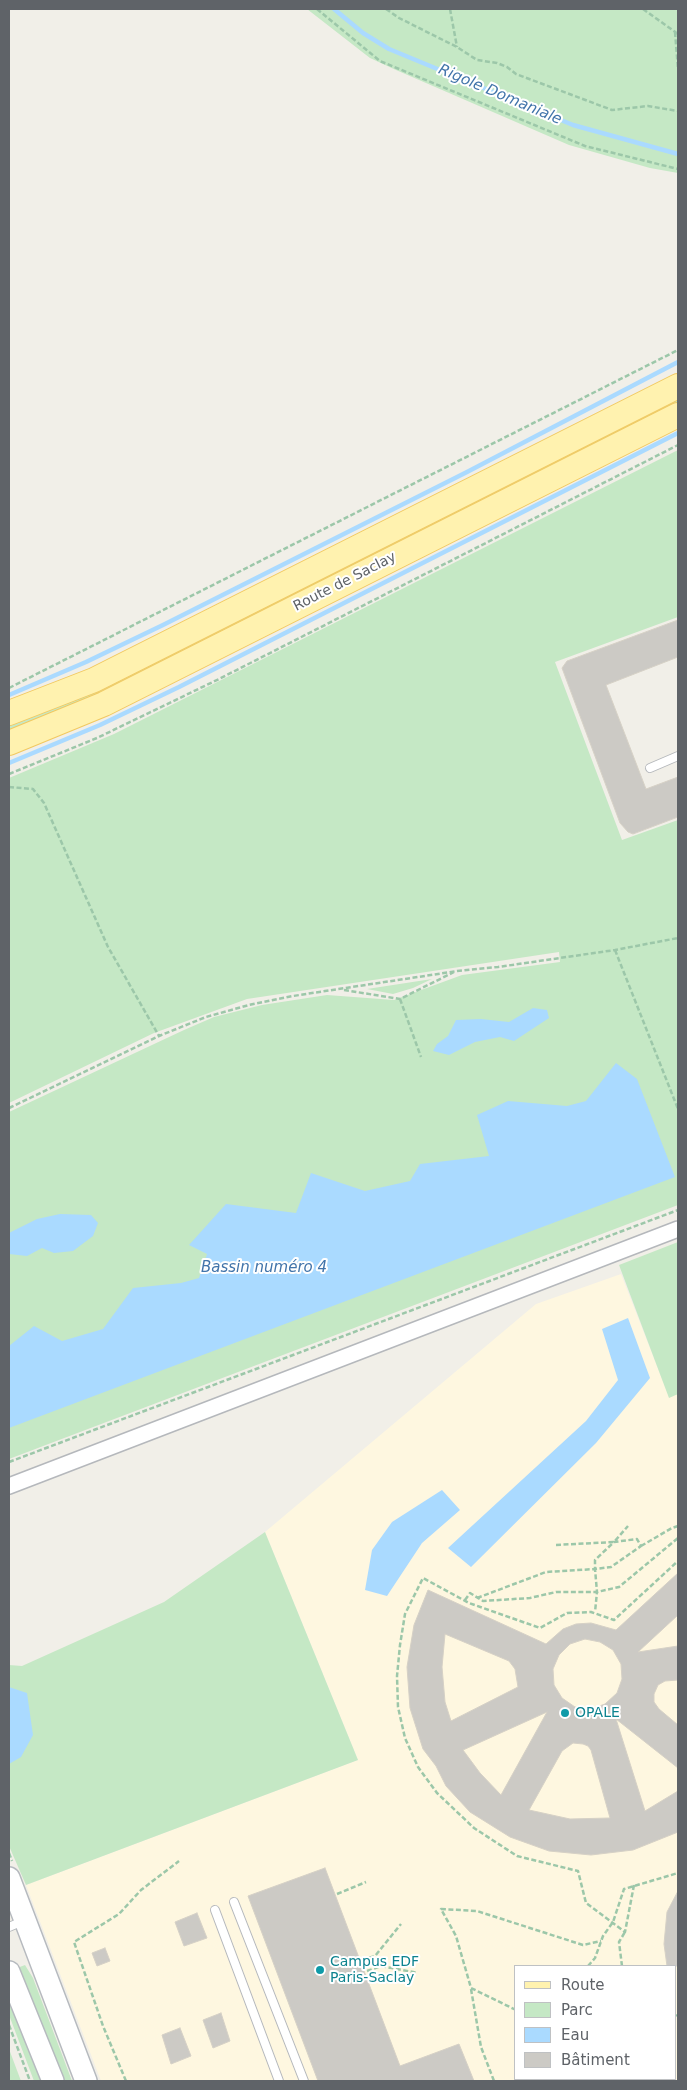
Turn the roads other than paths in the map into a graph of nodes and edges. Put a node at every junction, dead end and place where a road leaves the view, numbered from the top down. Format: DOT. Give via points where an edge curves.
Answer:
graph roads {
  1 [pos="678,386"];
  2 [pos="678,415"];
  3 [pos="9,713"];
  4 [pos="9,743"];
  5 [pos="678,756"];
  6 [pos="650,768"];
  7 [pos="678,1229"];
  8 [pos="9,1486"];
  9 [pos="9,1878"];
  10 [pos="234,1902"];
  11 [pos="215,1910"];
  12 [pos="16,1920"];
  13 [pos="9,1972"];
  14 [pos="53,2081"];
  15 [pos="86,2081"];
  16 [pos="279,2081"];
  17 [pos="304,2081"];
  1 -- 3 [label="main road, Route de Saclay" via="94,680"];
  2 -- 4 [label="main road, Route de Saclay" via="104,704"];
  5 -- 6 [label="lane"];
  7 -- 8 [label="street"];
  9 -- 12 [label="street"];
  10 -- 17 [label="lane"];
  11 -- 16 [label="lane"];
  12 -- 15 [label="street"];
  13 -- 14 [label="street"];
}
